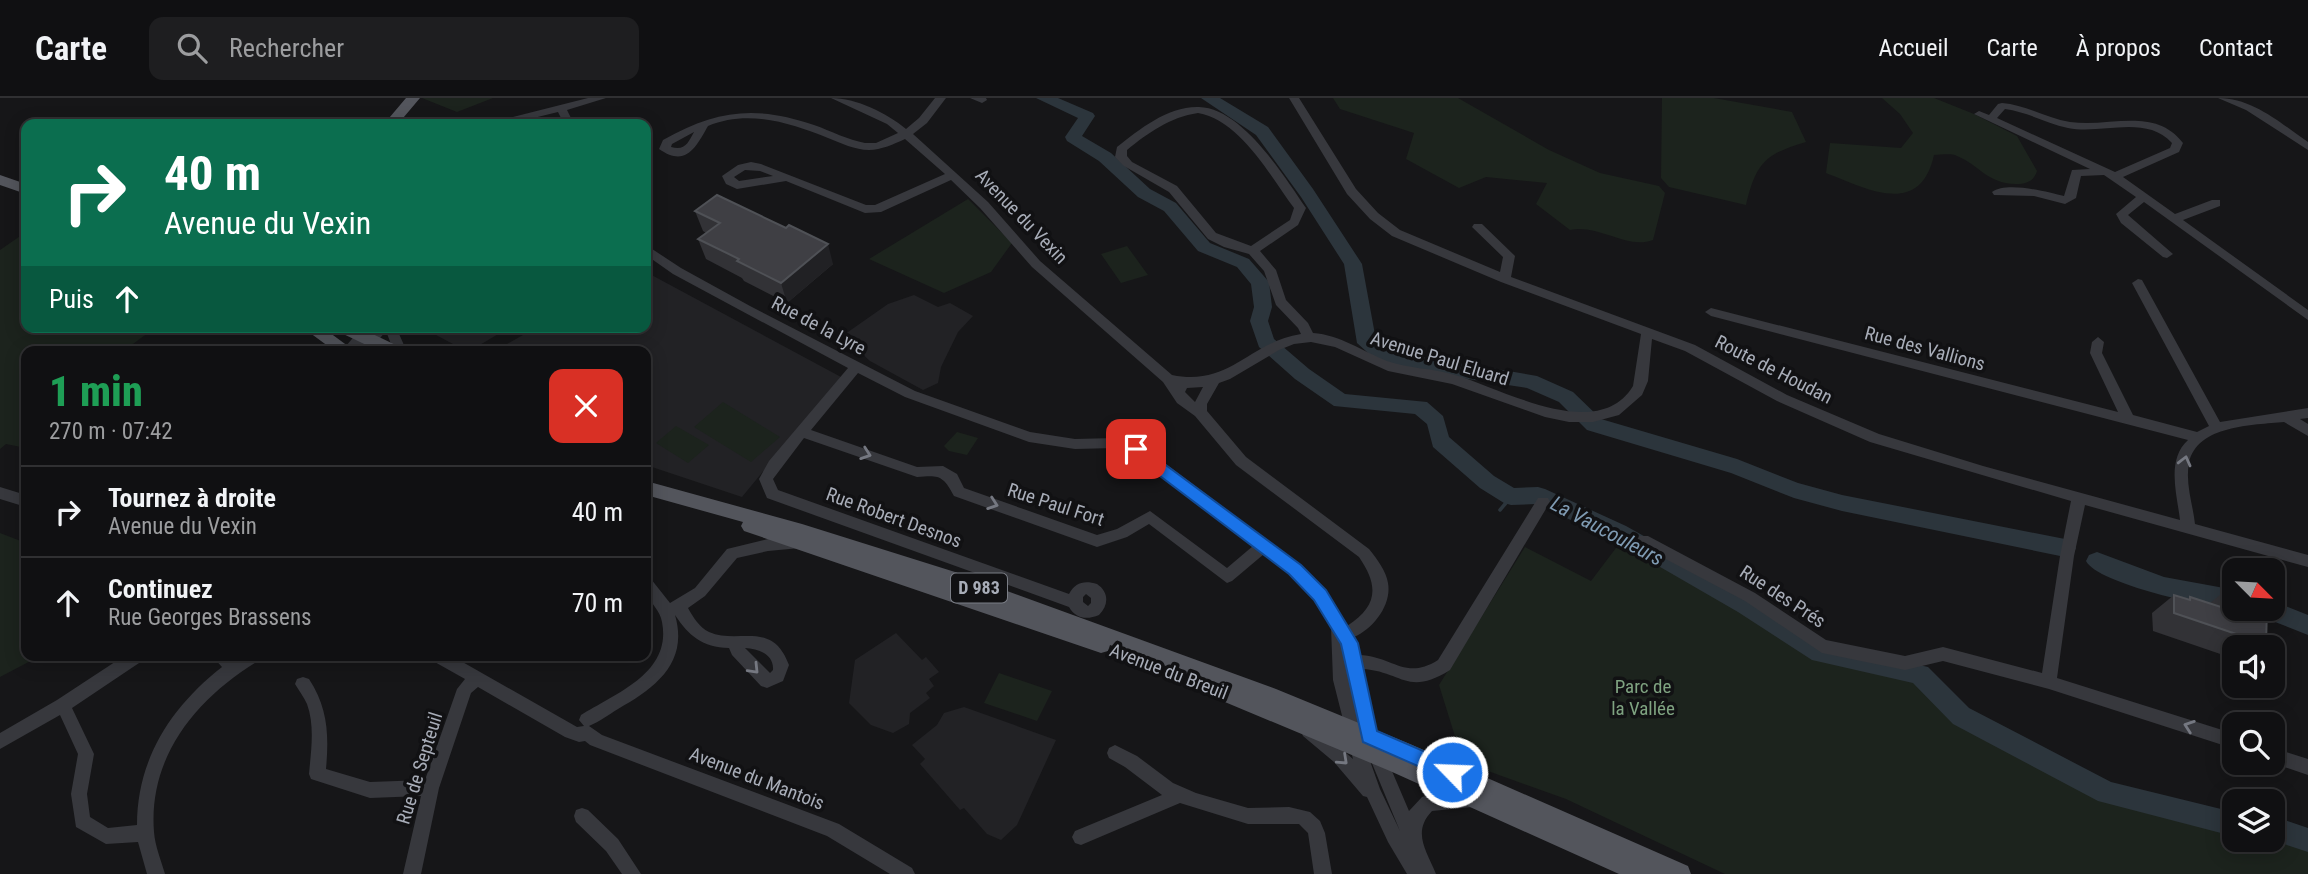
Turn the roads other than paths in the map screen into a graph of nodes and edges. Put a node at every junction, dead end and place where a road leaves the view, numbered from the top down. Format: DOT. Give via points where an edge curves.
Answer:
graph roads {
  1 [pos="414,98"];
  2 [pos="601,98"];
  3 [pos="836,98"];
  4 [pos="941,98"];
  5 [pos="1294,98"];
  6 [pos="2223,98"];
  7 [pos="860,102"];
  8 [pos="561,108"];
  9 [pos="395,119"];
  10 [pos="517,119"];
  11 [pos="566,119"];
  12 [pos="704,123"];
  13 [pos="904,133"];
  14 [pos="2308,147"];
  15 [pos="2111,174"];
  16 [pos="953,175"];
  17 [pos="788,177"];
  18 [pos="0,180"];
  19 [pos="21,187"];
  20 [pos="1998,192"];
  21 [pos="2143,197"];
  22 [pos="2215,202"];
  23 [pos="2174,219"];
  24 [pos="1478,227"];
  25 [pos="1253,251"];
  26 [pos="2167,254"];
  27 [pos="651,255"];
  28 [pos="1505,279"];
  29 [pos="2138,283"];
  30 [pos="1711,312"];
  31 [pos="2308,316"];
  32 [pos="1648,331"];
  33 [pos="320,333"];
  34 [pos="361,333"];
  35 [pos="1308,337"];
  36 [pos="2098,342"];
  37 [pos="340,346"];
  38 [pos="386,346"];
  39 [pos="856,367"];
  40 [pos="1196,393"];
  41 [pos="2308,413"];
  42 [pos="2288,418"];
  43 [pos="2129,421"];
  44 [pos="2216,427"];
  45 [pos="2308,431"];
  46 [pos="801,432"];
  47 [pos="2197,437"];
  48 [pos="651,480"];
  49 [pos="651,490"];
  50 [pos="0,493"];
  51 [pos="2079,497"];
  52 [pos="21,499"];
  53 [pos="651,500"];
  54 [pos="683,500"];
  55 [pos="1543,502"];
  56 [pos="2188,528"];
  57 [pos="1623,540"];
  58 [pos="795,544"];
  59 [pos="1264,546"];
  60 [pos="2308,561"];
  61 [pos="651,588"];
  62 [pos="1074,602"];
  63 [pos="673,608"];
  64 [pos="1340,631"];
  65 [pos="735,642"];
  66 [pos="129,661"];
  67 [pos="446,661"];
  68 [pos="226,662"];
  69 [pos="1346,663"];
  70 [pos="476,679"];
  71 [pos="2049,682"];
  72 [pos="303,684"];
  73 [pos="1344,700"];
  74 [pos="63,705"];
  75 [pos="1324,717"];
  76 [pos="1297,721"];
  77 [pos="587,726"];
  78 [pos="2222,737"];
  79 [pos="0,742"];
  80 [pos="1364,742"];
  81 [pos="1115,753"];
  82 [pos="2285,759"];
  83 [pos="2308,767"];
  84 [pos="431,788"];
  85 [pos="1180,795"];
  86 [pos="1476,799"];
  87 [pos="1381,806"];
  88 [pos="582,816"];
  89 [pos="145,833"];
  90 [pos="1081,837"];
  91 [pos="1413,839"];
  92 [pos="156,874"];
  93 [pos="412,874"];
  94 [pos="632,874"];
  95 [pos="906,874"];
  96 [pos="1323,874"];
  97 [pos="1416,874"];
  98 [pos="1427,874"];
  99 [pos="1643,874"];
  100 [pos="1680,874"];
  1 -- 9 [label="main road"];
  2 -- 8 [label="street"];
  3 -- 7 [label="street, Avenue du Vexin"];
  4 -- 13 [label="street" via="916,128"];
  5 -- 28 [label="street, Route de Houdan" via="1351,191 1374,216 1395,233"];
  6 -- 14 [label="street" via="2249,108"];
  7 -- 13 [label="street, Avenue du Vexin"];
  8 -- 10 [label="street"];
  8 -- 11 [label="street"];
  12 -- 13 [label="street" via="744,114 772,115 867,147"];
  13 -- 16 [label="street, Avenue du Vexin"];
  15 -- 15 [label="street" via="1985,117 2002,106 2018,107 2068,125 2131,123 2156,128 2173,135 2178,143 2175,150"];
  15 -- 20 [label="street" via="2076,173 2070,198 2065,200 2034,192"];
  15 -- 21 [label="street"];
  16 -- 17 [label="street" via="877,209 865,209"];
  16 -- 40 [label="street, Avenue du Vexin" via="1036,264 1168,379"];
  18 -- 19 [label="main road"];
  21 -- 23 [label="street"];
  21 -- 26 [label="street" via="2122,214"];
  22 -- 23 [label="street"];
  23 -- 31 [label="street"];
  24 -- 28 [label="street" via="1509,256"];
  25 -- 25 [label="street" via="1212,236 1173,190 1128,164 1121,149 1154,122 1199,110 1241,133 1300,208 1294,225"];
  25 -- 35 [label="street" via="1270,270 1280,302 1304,326"];
  27 -- 39 [label="street, Rue de la Lyre"];
  28 -- 32 [label="street, Route de Houdan"];
  29 -- 44 [label="street"];
  30 -- 43 [label="street, Rue des Vallions"];
  32 -- 35 [label="street, Avenue Paul Eluard" via="1640,386 1624,405 1597,416 1575,418 1544,412 1451,378 1387,366 1325,338"];
  32 -- 51 [label="street, Route de Houdan" via="1853,430"];
  33 -- 37 [label="main road"];
  34 -- 38 [label="main road"];
  35 -- 40 [label="street" via="1284,344"];
  36 -- 43 [label="street" via="2096,353"];
  39 -- 46 [label="street, Rue Robert Desnos"];
  39 -- 59 [label="street, Rue de la Lyre" via="910,394 1023,435 1054,442 1115,443 1149,457"];
  40 -- 64 [label="street, Avenue du Vexin" via="1241,461 1364,553 1377,570 1382,588 1378,605 1365,621"];
  41 -- 42 [label="street"];
  42 -- 44 [label="street"];
  42 -- 45 [label="street"];
  43 -- 47 [label="street, Rue des Vallions"];
  44 -- 47 [label="street"];
  46 -- 59 [label="street, Rue Paul Fort, one-way" via="917,472 939,470 952,478 959,492 1097,541 1150,517 1227,577"];
  46 -- 62 [label="street, Rue Robert Desnos" via="766,479 772,494"];
  56 -- 47 [label="street, one-way" via="2181,465"];
  48 -- 54 [label="main road"];
  49 -- 54 [label="main road, Avenue du Breuil / D 983"];
  50 -- 52 [label="street"];
  51 -- 56 [label="street, Route de Houdan"];
  51 -- 71 [label="street"];
  53 -- 58 [label="main road"];
  54 -- 58 [label="main road, Avenue du Breuil"];
  54 -- 75 [label="main road, Avenue du Breuil / D 983" via="794,528 955,580"];
  55 -- 69 [label="street" via="1444,665 1420,678 1405,677 1369,662"];
  56 -- 60 [label="street, Route de Houdan"];
  57 -- 71 [label="street, Rue des Prés" via="1643,540 1751,597 1822,646 1905,663 1943,654"];
  58 -- 63 [label="street" via="732,553 700,592"];
  58 -- 76 [label="main road, Avenue du Breuil" via="1092,642"];
  59 -- 64 [label="street" via="1320,595"];
  61 -- 63 [label="street"];
  63 -- 65 [label="street" via="708,639"];
  63 -- 77 [label="street" via="671,649 660,671"];
  64 -- 69 [label="street"];
  66 -- 74 [label="street"];
  67 -- 70 [label="street, Avenue du Mantois"];
  68 -- 89 [label="street" via="163,741 148,782"];
  69 -- 73 [label="street"];
  69 -- 80 [label="street"];
  70 -- 77 [label="street, Avenue du Mantois" via="579,735"];
  70 -- 84 [label="street, Rue de Septeuil" via="465,689"];
  78 -- 71 [label="street, Rue des Prés, one-way"];
  72 -- 84 [label="street" via="313,696 321,724 317,774 370,790"];
  73 -- 75 [label="street"];
  73 -- 80 [label="street"];
  74 -- 79 [label="street"];
  74 -- 89 [label="street" via="86,754 79,794 82,821 106,836"];
  75 -- 80 [label="main road, D 983"];
  76 -- 80 [label="main road, Avenue du Breuil"];
  76 -- 87 [label="street, one-way" via="1346,762"];
  77 -- 95 [label="street, Avenue du Mantois" via="596,740 833,830"];
  80 -- 86 [label="main road, Avenue du Breuil"];
  80 -- 87 [label="street"];
  80 -- 91 [label="street"];
  80 -- 100 [label="main road, D 983"];
  81 -- 85 [label="street" via="1133,760 1164,788"];
  82 -- 83 [label="street"];
  84 -- 93 [label="street, Rue de Septeuil"];
  85 -- 90 [label="street"];
  85 -- 96 [label="street" via="1252,817 1299,816 1309,821 1316,831"];
  86 -- 91 [label="street" via="1428,803 1415,818"];
  86 -- 99 [label="main road, Avenue du Breuil"];
  87 -- 97 [label="street"];
  88 -- 94 [label="street" via="612,845"];
  89 -- 92 [label="street"];
  91 -- 98 [label="street"];
}
